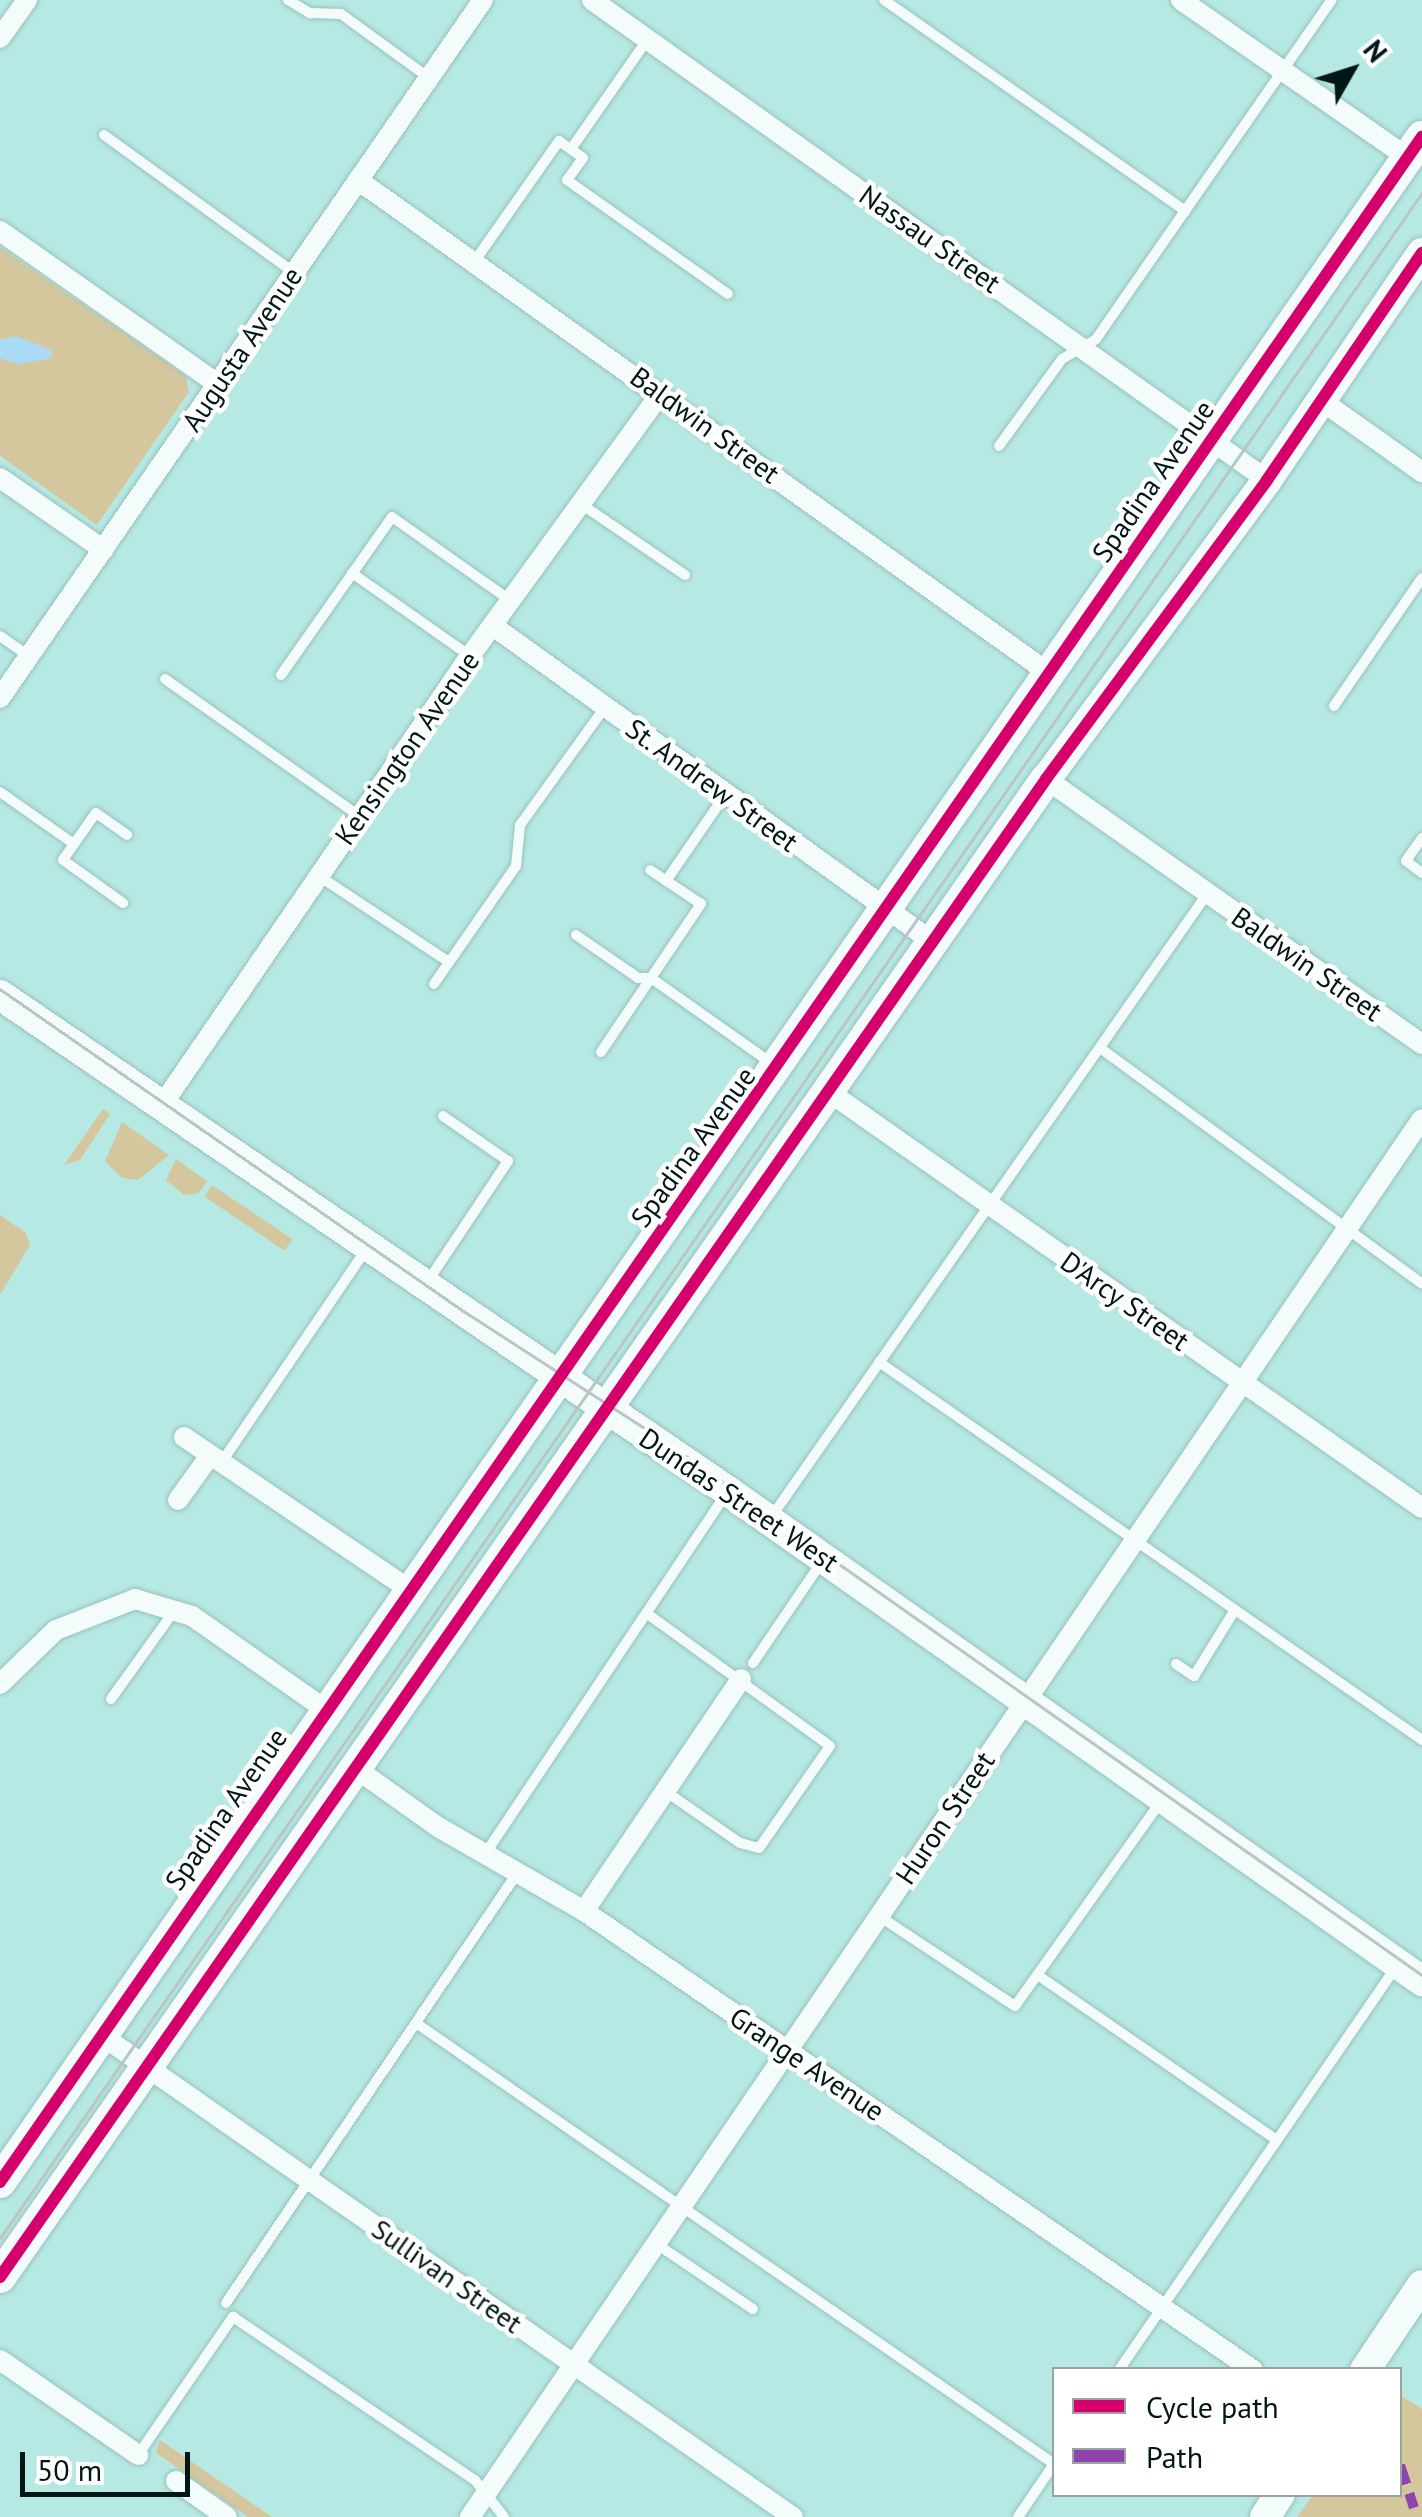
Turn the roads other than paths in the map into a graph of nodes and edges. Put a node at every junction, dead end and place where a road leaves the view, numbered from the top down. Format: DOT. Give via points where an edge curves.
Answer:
graph roads {
  1 [pos="27,0"];
  2 [pos="288,0"];
  3 [pos="482,0"];
  4 [pos="592,0"];
  5 [pos="884,0"];
  6 [pos="1181,0"];
  7 [pos="1332,0"];
  8 [pos="0,38"];
  9 [pos="647,40"];
  10 [pos="1283,73"];
  11 [pos="429,78"];
  12 [pos="104,135"];
  13 [pos="1415,148"];
  14 [pos="571,150"];
  15 [pos="358,180"];
  16 [pos="1185,211"];
  17 [pos="0,231"];
  18 [pos="1422,253"];
  19 [pos="474,262"];
  20 [pos="294,273"];
  21 [pos="728,294"];
  22 [pos="1082,347"];
  23 [pos="218,384"];
  24 [pos="661,393"];
  25 [pos="1322,401"];
  26 [pos="1211,440"];
  27 [pos="1000,446"];
  28 [pos="1422,472"];
  29 [pos="0,478"];
  30 [pos="1266,480"];
  31 [pos="581,504"];
  32 [pos="104,550"];
  33 [pos="352,573"];
  34 [pos="685,575"];
  35 [pos="1422,578"];
  36 [pos="511,601"];
  37 [pos="493,626"];
  38 [pos="0,636"];
  39 [pos="29,656"];
  40 [pos="470,656"];
  41 [pos="1050,674"];
  42 [pos="281,675"];
  43 [pos="165,678"];
  44 [pos="0,698"];
  45 [pos="1334,706"];
  46 [pos="605,707"];
  47 [pos="1046,779"];
  48 [pos="0,792"];
  49 [pos="725,796"];
  50 [pos="359,816"];
  51 [pos="127,835"];
  52 [pos="1422,838"];
  53 [pos="74,844"];
  54 [pos="650,870"];
  55 [pos="1422,873"];
  56 [pos="318,876"];
  57 [pos="666,882"];
  58 [pos="1207,894"];
  59 [pos="123,902"];
  60 [pos="888,910"];
  61 [pos="576,935"];
  62 [pos="932,942"];
  63 [pos="449,962"];
  64 [pos="651,978"];
  65 [pos="434,984"];
  66 [pos="0,995"];
  67 [pos="1422,1044"];
  68 [pos="1100,1048"];
  69 [pos="601,1052"];
  70 [pos="780,1070"];
  71 [pos="829,1092"];
  72 [pos="160,1108"];
  73 [pos="444,1116"];
  74 [pos="1422,1118"];
  75 [pos="989,1205"];
  76 [pos="1349,1232"];
  77 [pos="366,1250"];
  78 [pos="1422,1284"];
  79 [pos="422,1289"];
  80 [pos="880,1362"];
  81 [pos="558,1380"];
  82 [pos="1244,1385"];
  83 [pos="604,1409"];
  84 [pos="184,1437"];
  85 [pos="215,1460"];
  86 [pos="728,1491"];
  87 [pos="178,1500"];
  88 [pos="1422,1508"];
  89 [pos="769,1520"];
  90 [pos="1136,1540"];
  91 [pos="824,1558"];
  92 [pos="410,1590"];
  93 [pos="176,1608"];
  94 [pos="1236,1610"];
  95 [pos="648,1615"];
  96 [pos="1176,1664"];
  97 [pos="747,1671"];
  98 [pos="0,1684"];
  99 [pos="111,1699"];
  100 [pos="1026,1701"];
  101 [pos="326,1710"];
  102 [pos="1422,1740"];
  103 [pos="355,1768"];
  104 [pos="665,1791"];
  105 [pos="1163,1798"];
  106 [pos="484,1855"];
  107 [pos="516,1875"];
  108 [pos="584,1911"];
  109 [pos="879,1916"];
  110 [pos="1410,1972"];
  111 [pos="1039,1976"];
  112 [pos="416,2024"];
  113 [pos="101,2035"];
  114 [pos="786,2049"];
  115 [pos="148,2068"];
  116 [pos="1277,2140"];
  117 [pos="310,2180"];
  118 [pos="0,2182"];
  119 [pos="679,2206"];
  120 [pos="655,2242"];
  121 [pos="0,2277"];
  122 [pos="1422,2285"];
  123 [pos="226,2303"];
  124 [pos="1162,2306"];
  125 [pos="754,2309"];
  126 [pos="0,2360"];
  127 [pos="573,2364"];
  128 [pos="1121,2367"];
  129 [pos="1249,2367"];
  130 [pos="1367,2367"];
  131 [pos="138,2455"];
  132 [pos="1052,2463"];
  133 [pos="1052,2467"];
  134 [pos="176,2481"];
  135 [pos="484,2496"];
  136 [pos="227,2517"];
  137 [pos="470,2517"];
  138 [pos="504,2517"];
  139 [pos="793,2517"];
  140 [pos="1018,2517"];
  1 -- 8 [label="street"];
  2 -- 11 [label="lane" via="310,12 341,14"];
  3 -- 11 [label="street, Augusta Avenue"];
  4 -- 9 [label="street, Nassau Street"];
  5 -- 16 [label="lane"];
  6 -- 10 [label="street"];
  7 -- 10 [label="lane"];
  9 -- 14 [label="lane"];
  9 -- 22 [label="street, Nassau Street"];
  10 -- 13 [label="street"];
  10 -- 16 [label="lane"];
  11 -- 15 [label="street, Augusta Avenue"];
  12 -- 20 [label="lane"];
  13 -- 26 [label="main road, Spadina Avenue"];
  14 -- 19 [label="lane" via="558,141"];
  14 -- 21 [label="lane" via="583,158 567,180"];
  15 -- 19 [label="street, Baldwin Street"];
  15 -- 20 [label="street, Augusta Avenue"];
  16 -- 22 [label="lane" via="1096,339"];
  17 -- 23 [label="street"];
  18 -- 25 [label="main road"];
  19 -- 24 [label="street, Baldwin Street"];
  20 -- 23 [label="street, Augusta Avenue"];
  22 -- 26 [label="street, Nassau Street"];
  22 -- 27 [label="lane" via="1062,359"];
  23 -- 32 [label="street, Augusta Avenue"];
  24 -- 31 [label="street, Kensington Avenue"];
  24 -- 41 [label="street, Baldwin Street"];
  25 -- 28 [label="street"];
  25 -- 30 [label="main road"];
  26 -- 30 [label="street, Nassau Street"];
  26 -- 41 [label="main road, Spadina Avenue"];
  29 -- 32 [label="street"];
  30 -- 47 [label="main road"];
  31 -- 34 [label="lane"];
  31 -- 36 [label="street, Kensington Avenue"];
  32 -- 39 [label="street, Augusta Avenue"];
  33 -- 36 [label="lane" via="392,517"];
  33 -- 40 [label="lane"];
  33 -- 42 [label="lane"];
  35 -- 45 [label="lane"];
  36 -- 37 [label="street, Kensington Avenue"];
  37 -- 40 [label="street, Kensington Avenue"];
  37 -- 46 [label="street, St. Andrew Street"];
  38 -- 39 [label="lane"];
  39 -- 44 [label="street, Augusta Avenue"];
  40 -- 50 [label="street, Kensington Avenue"];
  41 -- 60 [label="main road, Spadina Avenue"];
  43 -- 50 [label="lane"];
  46 -- 49 [label="street, St. Andrew Street"];
  46 -- 63 [label="lane" via="520,825 516,866"];
  47 -- 58 [label="street, Baldwin Street"];
  47 -- 62 [label="main road"];
  48 -- 53 [label="lane"];
  49 -- 57 [label="lane"];
  49 -- 60 [label="street, St. Andrew Street"];
  50 -- 56 [label="street, Kensington Avenue"];
  51 -- 53 [label="lane" via="96,813"];
  52 -- 55 [label="lane" via="1406,861"];
  53 -- 59 [label="lane" via="63,860"];
  54 -- 57 [label="lane"];
  56 -- 63 [label="lane"];
  56 -- 72 [label="street, Kensington Avenue"];
  57 -- 64 [label="lane" via="701,904"];
  58 -- 67 [label="street, Baldwin Street"];
  58 -- 68 [label="lane"];
  60 -- 62 [label="street, St. Andrew Street"];
  60 -- 70 [label="main road, Spadina Avenue"];
  61 -- 64 [label="lane" via="638,978"];
  62 -- 71 [label="main road"];
  63 -- 65 [label="lane"];
  64 -- 69 [label="lane"];
  64 -- 70 [label="lane"];
  66 -- 72 [label="main road, Dundas Street West"];
  68 -- 75 [label="lane"];
  68 -- 76 [label="lane"];
  70 -- 81 [label="main road, Spadina Avenue"];
  71 -- 75 [label="street, D'Arcy Street"];
  71 -- 83 [label="main road"];
  72 -- 77 [label="main road, Dundas Street West"];
  73 -- 79 [label="lane" via="508,1161"];
  74 -- 76 [label="street, Huron Street"];
  75 -- 80 [label="lane"];
  75 -- 82 [label="street, D'Arcy Street"];
  76 -- 78 [label="lane"];
  76 -- 82 [label="street, Huron Street"];
  77 -- 79 [label="main road, Dundas Street West"];
  77 -- 85 [label="lane"];
  79 -- 81 [label="main road, Dundas Street West"];
  80 -- 89 [label="lane"];
  80 -- 90 [label="lane"];
  81 -- 83 [label="main road, Dundas Street West"];
  81 -- 92 [label="main road, Spadina Avenue"];
  82 -- 88 [label="street, D'Arcy Street"];
  82 -- 90 [label="street, Huron Street"];
  83 -- 86 [label="main road, Dundas Street West"];
  83 -- 103 [label="main road"];
  84 -- 85 [label="street"];
  85 -- 87 [label="street"];
  85 -- 92 [label="street"];
  86 -- 89 [label="main road, Dundas Street West"];
  86 -- 95 [label="lane" via="662,1584"];
  89 -- 91 [label="main road, Dundas Street West"];
  90 -- 94 [label="lane"];
  90 -- 100 [label="street, Huron Street"];
  91 -- 97 [label="lane"];
  91 -- 100 [label="main road, Dundas Street West"];
  92 -- 101 [label="main road, Spadina Avenue"];
  93 -- 98 [label="street" via="127,1600 56,1630"];
  93 -- 99 [label="lane"];
  93 -- 101 [label="street"];
  94 -- 96 [label="lane" via="1194,1676"];
  94 -- 102 [label="lane"];
  95 -- 97 [label="lane"];
  95 -- 106 [label="lane"];
  97 -- 104 [label="street"];
  97 -- 104 [label="lane" via="822,1734 830,1746 825,1760 759,1848 740,1843"];
  100 -- 105 [label="main road, Dundas Street West"];
  100 -- 109 [label="street, Huron Street"];
  101 -- 113 [label="main road, Spadina Avenue"];
  103 -- 106 [label="street, Grange Avenue"];
  103 -- 115 [label="main road"];
  104 -- 108 [label="street"];
  105 -- 110 [label="main road, Dundas Street West"];
  105 -- 111 [label="lane"];
  106 -- 107 [label="street, Grange Avenue"];
  107 -- 108 [label="street, Grange Avenue"];
  107 -- 112 [label="lane"];
  108 -- 114 [label="street, Grange Avenue"];
  109 -- 111 [label="lane" via="1006,2003 1021,2002"];
  109 -- 114 [label="street, Huron Street"];
  110 -- 116 [label="lane"];
  111 -- 116 [label="lane"];
  112 -- 117 [label="lane"];
  112 -- 119 [label="lane"];
  113 -- 115 [label="street, Sullivan Street"];
  113 -- 118 [label="main road, Spadina Avenue"];
  114 -- 119 [label="street, Huron Street"];
  114 -- 124 [label="street, Grange Avenue"];
  115 -- 117 [label="street, Sullivan Street"];
  115 -- 121 [label="main road"];
  116 -- 124 [label="lane"];
  117 -- 123 [label="lane"];
  117 -- 127 [label="street, Sullivan Street"];
  119 -- 120 [label="street, Huron Street"];
  119 -- 132 [label="lane"];
  120 -- 125 [label="lane"];
  120 -- 127 [label="street, Huron Street"];
  122 -- 130 [label="main road"];
  124 -- 128 [label="lane"];
  124 -- 129 [label="street, Grange Avenue"];
  126 -- 131 [label="street"];
  127 -- 135 [label="street, Huron Street"];
  127 -- 139 [label="street, Sullivan Street"];
  131 -- 135 [label="lane" via="233,2316 475,2480"];
  133 -- 140 [label="lane"];
  134 -- 136 [label="street"];
  135 -- 137 [label="street, Huron Street"];
  135 -- 138 [label="lane"];
}
